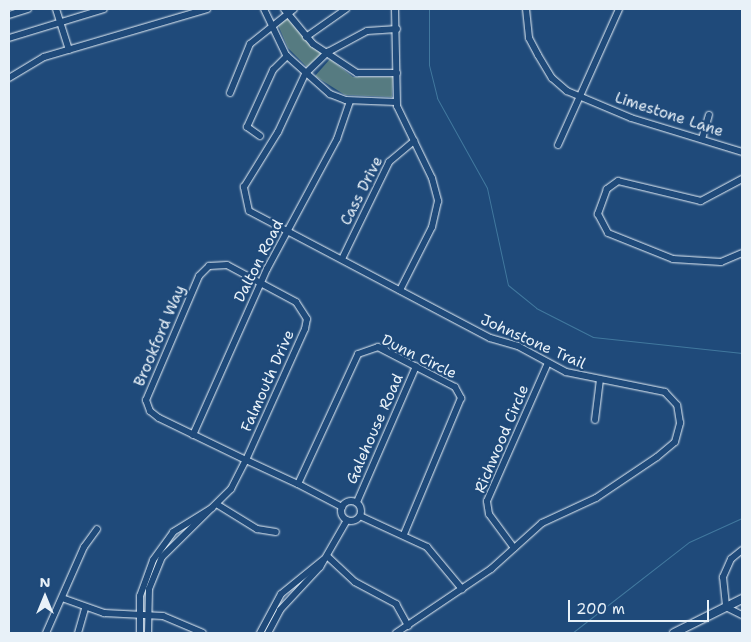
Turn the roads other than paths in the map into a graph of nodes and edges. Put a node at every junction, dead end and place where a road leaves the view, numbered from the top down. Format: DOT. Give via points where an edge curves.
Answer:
graph roads {
  1 [pos="28,9"];
  2 [pos="56,9"];
  3 [pos="104,9"];
  4 [pos="208,9"];
  5 [pos="264,9"];
  6 [pos="294,9"];
  7 [pos="346,9"];
  8 [pos="395,9"];
  9 [pos="526,9"];
  10 [pos="619,9"];
  11 [pos="286,11"];
  12 [pos="9,15"];
  13 [pos="60,22"];
  14 [pos="272,25"];
  15 [pos="397,29"];
  16 [pos="306,37"];
  17 [pos="9,38"];
  18 [pos="69,50"];
  19 [pos="327,54"];
  20 [pos="287,56"];
  21 [pos="397,73"];
  22 [pos="305,74"];
  23 [pos="9,78"];
  24 [pos="230,93"];
  25 [pos="580,97"];
  26 [pos="350,100"];
  27 [pos="396,102"];
  28 [pos="709,115"];
  29 [pos="260,136"];
  30 [pos="702,140"];
  31 [pos="414,141"];
  32 [pos="558,145"];
  33 [pos="742,152"];
  34 [pos="742,179"];
  35 [pos="288,231"];
  36 [pos="742,254"];
  37 [pos="342,260"];
  38 [pos="260,283"];
  39 [pos="400,290"];
  40 [pos="548,363"];
  41 [pos="416,366"];
  42 [pos="600,380"];
  43 [pos="595,420"];
  44 [pos="193,435"];
  45 [pos="246,460"];
  46 [pos="298,484"];
  47 [pos="357,502"];
  48 [pos="218,505"];
  49 [pos="342,506"];
  50 [pos="360,516"];
  51 [pos="347,520"];
  52 [pos="97,529"];
  53 [pos="276,532"];
  54 [pos="404,534"];
  55 [pos="514,548"];
  56 [pos="742,550"];
  57 [pos="326,556"];
  58 [pos="462,589"];
  59 [pos="281,594"];
  60 [pos="62,598"];
  61 [pos="742,599"];
  62 [pos="288,600"];
  63 [pos="726,607"];
  64 [pos="85,608"];
  65 [pos="146,615"];
  66 [pos="742,615"];
  67 [pos="138,616"];
  68 [pos="408,626"];
  69 [pos="46,633"];
  70 [pos="78,633"];
  71 [pos="140,633"];
  72 [pos="148,633"];
  73 [pos="203,633"];
  74 [pos="260,633"];
  75 [pos="268,633"];
  76 [pos="396,633"];
  77 [pos="674,633"];
  1 -- 12 [label="street"];
  2 -- 13 [label="street"];
  3 -- 13 [label="street"];
  4 -- 18 [label="street"];
  5 -- 14 [label="street"];
  6 -- 11 [label="street"];
  7 -- 16 [label="street"];
  8 -- 15 [label="street"];
  9 -- 25 [label="street, Limestone Lane" via="529,38 552,78"];
  10 -- 25 [label="street"];
  11 -- 14 [label="street"];
  11 -- 16 [label="street"];
  13 -- 17 [label="street"];
  13 -- 18 [label="street"];
  14 -- 20 [label="street"];
  14 -- 24 [label="street" via="250,44"];
  15 -- 19 [label="street" via="367,31"];
  15 -- 21 [label="street"];
  16 -- 19 [label="street"];
  18 -- 23 [label="street" via="36,60"];
  19 -- 21 [label="street" via="357,73"];
  19 -- 22 [label="street"];
  20 -- 22 [label="street"];
  20 -- 29 [label="street" via="273,70 247,127"];
  21 -- 27 [label="street"];
  22 -- 26 [label="street" via="330,94"];
  22 -- 35 [label="street, Johnstone Trail" via="278,132 244,187 249,211"];
  25 -- 30 [label="street, Limestone Lane" via="631,118"];
  25 -- 32 [label="street"];
  26 -- 27 [label="street"];
  26 -- 35 [label="street, Dalton Road" via="338,139"];
  27 -- 31 [label="street"];
  28 -- 30 [label="street"];
  30 -- 33 [label="street, Limestone Lane"];
  31 -- 37 [label="street, Cass Drive" via="389,162"];
  31 -- 39 [label="street" via="438,202 432,228"];
  34 -- 36 [label="street" via="701,201 618,181 607,189 598,214 608,233 674,259 721,262"];
  35 -- 37 [label="street, Johnstone Trail"];
  35 -- 38 [label="street, Dalton Road"];
  37 -- 39 [label="street, Johnstone Trail"];
  38 -- 44 [label="street, Dalton Road"];
  38 -- 44 [label="street, Brookford Way" via="227,265 209,266 199,276 146,400 159,418"];
  38 -- 45 [label="street, Falmouth Drive" via="304,308 307,318"];
  39 -- 40 [label="street, Johnstone Trail" via="490,338"];
  40 -- 42 [label="street, Johnstone Trail"];
  40 -- 55 [label="street, Richwood Circle" via="487,501 489,514"];
  41 -- 46 [label="street, Dunn Circle" via="378,347 358,354"];
  41 -- 47 [label="street, Galehouse Road"];
  41 -- 54 [label="street, Dunn Circle" via="455,387 461,406"];
  42 -- 43 [label="street"];
  42 -- 55 [label="street, Johnstone Trail" via="649,387 673,398 680,423 675,442 596,498 542,523"];
  44 -- 45 [label="street, Brookford Way"];
  45 -- 46 [label="street, Brookford Way"];
  45 -- 48 [label="street, Falmouth Drive"];
  46 -- 49 [label="street, Brookford Way"];
  47 -- 49 [label="street"];
  47 -- 50 [label="street"];
  48 -- 53 [label="street" via="256,529"];
  48 -- 65 [label="street, Falmouth Drive" via="162,558 149,589"];
  48 -- 67 [label="street" via="188,520 163,544 144,580"];
  49 -- 51 [label="street"];
  50 -- 51 [label="street"];
  50 -- 54 [label="street"];
  51 -- 57 [label="street"];
  52 -- 60 [label="street"];
  54 -- 58 [label="street" via="439,556"];
  55 -- 58 [label="street, Johnstone Trail"];
  56 -- 63 [label="street" via="731,559 723,577"];
  57 -- 59 [label="street"];
  57 -- 62 [label="street"];
  57 -- 68 [label="street" via="355,582 396,604"];
  58 -- 68 [label="street, Johnstone Trail"];
  59 -- 62 [label="street"];
  59 -- 74 [label="street"];
  60 -- 64 [label="street"];
  60 -- 69 [label="street"];
  61 -- 63 [label="main road"];
  62 -- 75 [label="street"];
  63 -- 66 [label="street"];
  63 -- 77 [label="main road"];
  64 -- 67 [label="street"];
  64 -- 70 [label="street"];
  65 -- 67 [label="street"];
  65 -- 72 [label="street, Falmouth Drive"];
  65 -- 73 [label="street" via="163,616"];
  67 -- 71 [label="street"];
  68 -- 76 [label="street, Johnstone Trail"];
}
